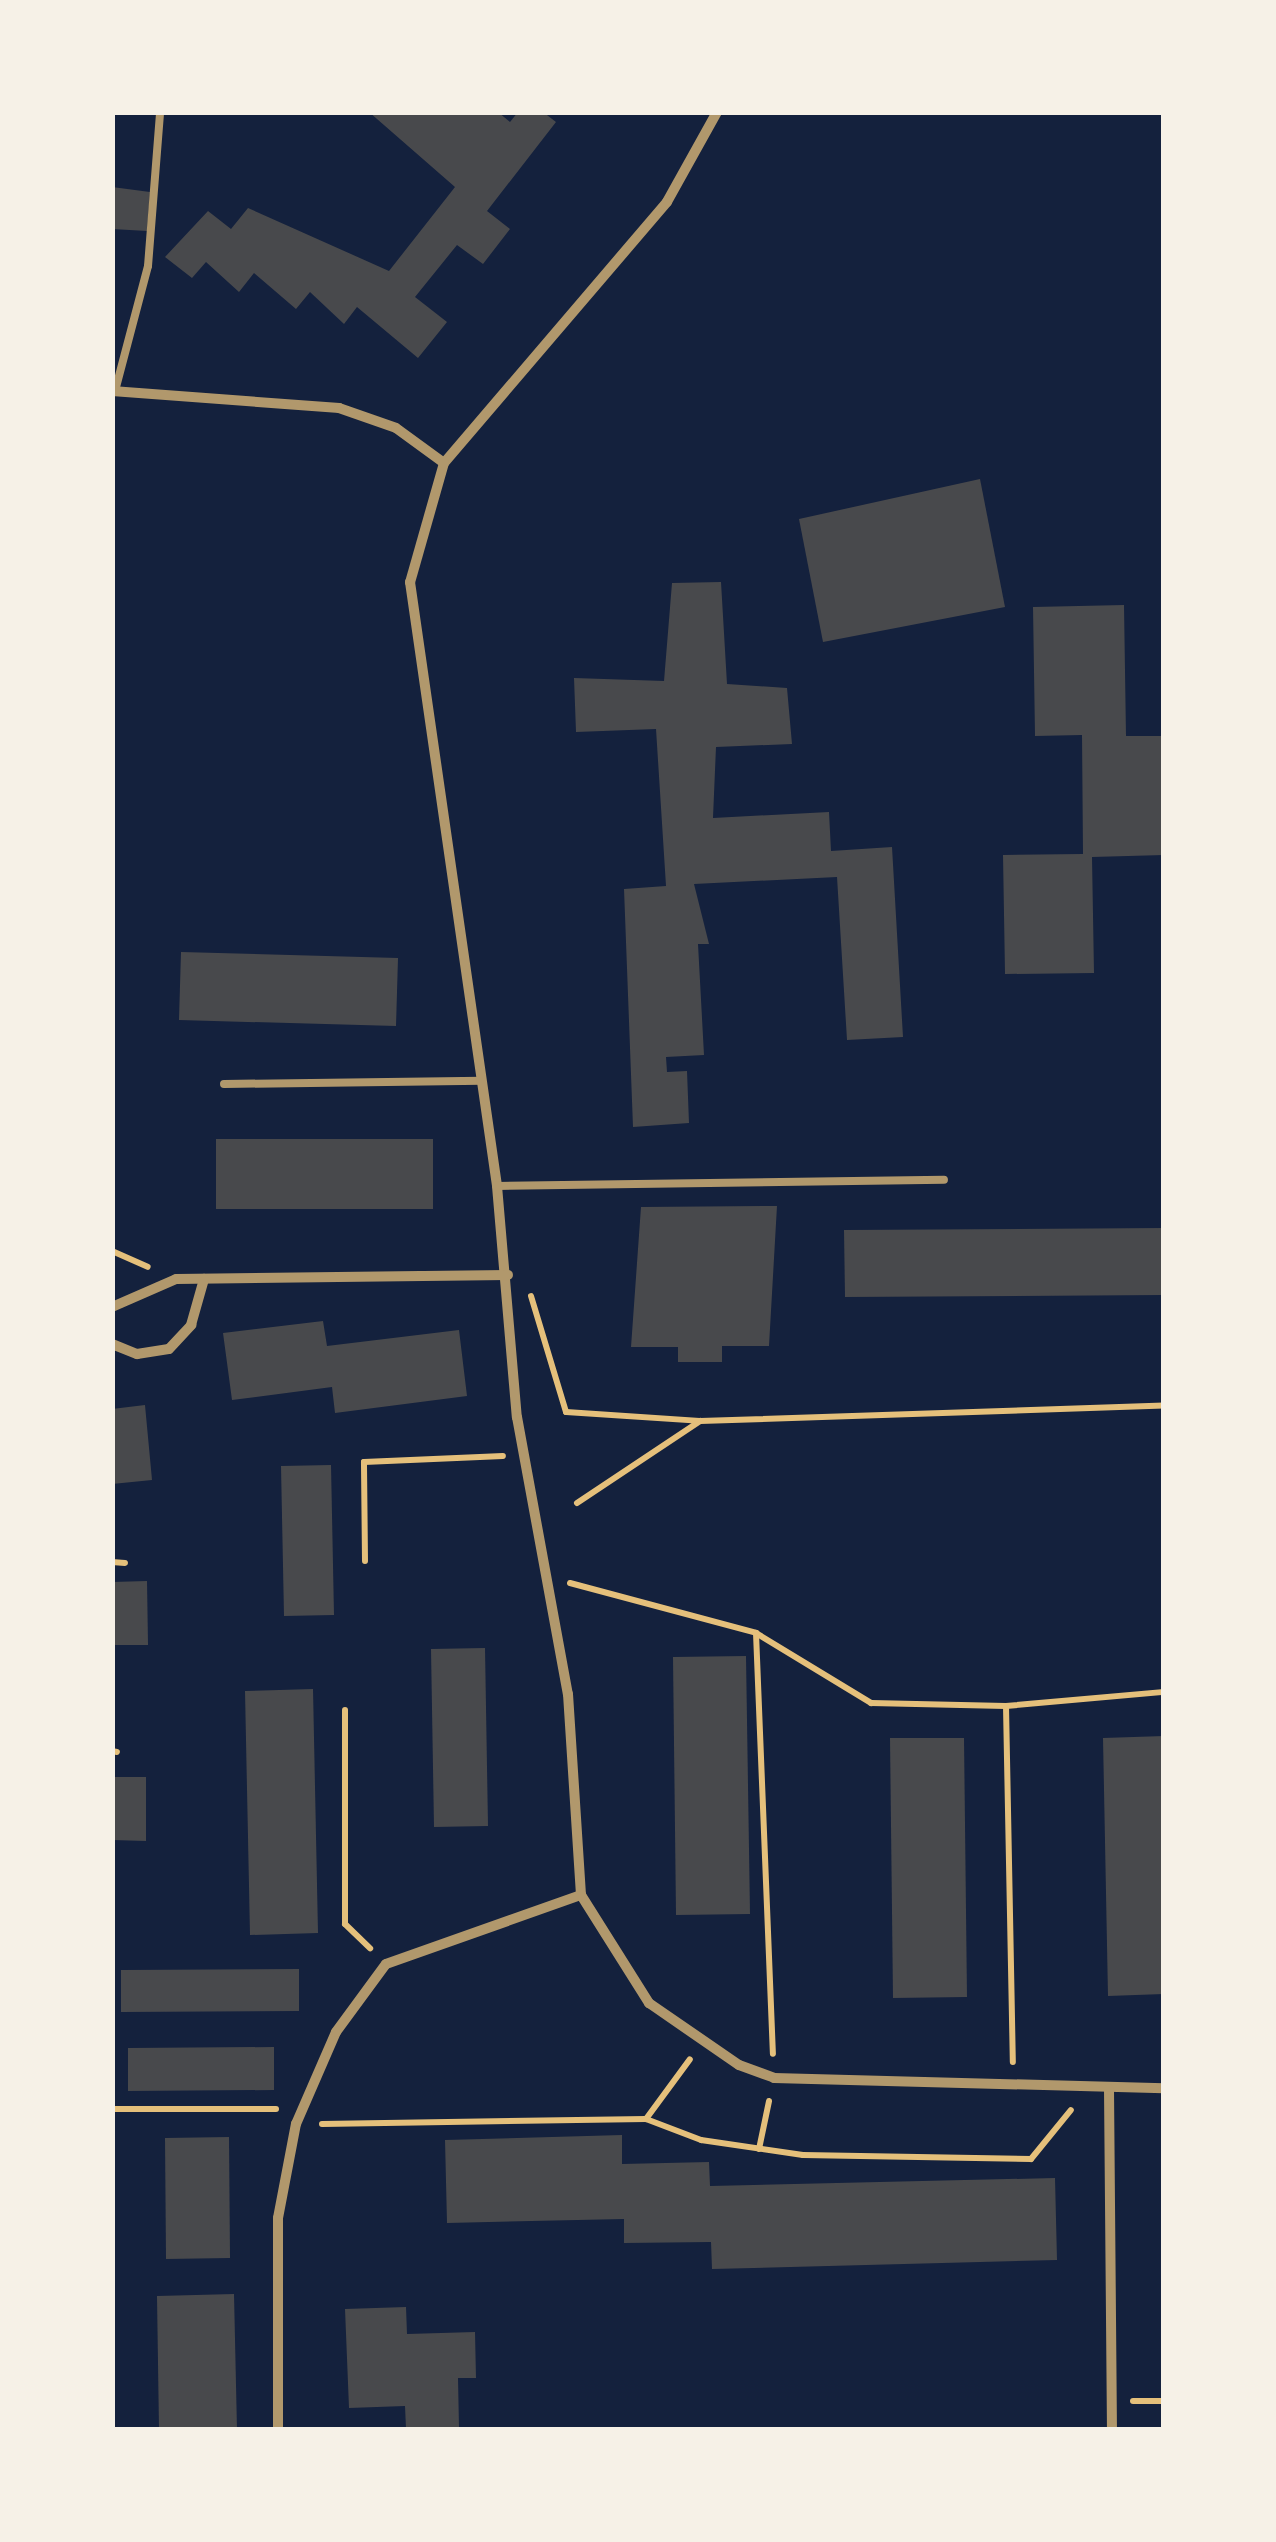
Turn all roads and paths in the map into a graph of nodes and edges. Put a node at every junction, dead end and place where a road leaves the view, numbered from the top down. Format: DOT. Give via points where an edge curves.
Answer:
graph roads {
  1 [pos="160,112"];
  2 [pos="717,112"];
  3 [pos="114,391"];
  4 [pos="444,463"];
  5 [pos="482,1081"];
  6 [pos="224,1084"];
  7 [pos="944,1180"];
  8 [pos="497,1186"];
  9 [pos="508,1275"];
  10 [pos="204,1279"];
  11 [pos="112,1308"];
  12 [pos="112,1344"];
  13 [pos="1164,1406"];
  14 [pos="700,1421"];
  15 [pos="526,1455"];
  16 [pos="577,1502"];
  17 [pos="112,1562"];
  18 [pos="125,1562"];
  19 [pos="366,1562"];
  20 [pos="549,1577"];
  21 [pos="756,1633"];
  22 [pos="1164,1692"];
  23 [pos="1006,1706"];
  24 [pos="345,1710"];
  25 [pos="581,1895"];
  26 [pos="386,1964"];
  27 [pos="702,2042"];
  28 [pos="774,2078"];
  29 [pos="1013,2083"];
  30 [pos="1090,2088"];
  31 [pos="1164,2088"];
  32 [pos="1109,2089"];
  33 [pos="112,2109"];
  34 [pos="302,2109"];
  35 [pos="646,2119"];
  36 [pos="296,2124"];
  37 [pos="759,2149"];
  38 [pos="278,2430"];
  39 [pos="1112,2430"];
  1 -- 3 [label="lane" via="148,266"];
  2 -- 4 [label="street" via="668,202"];
  3 -- 4 [label="street" via="339,408 396,428"];
  4 -- 5 [label="street" via="410,582"];
  5 -- 6 [label="lane"];
  5 -- 8 [label="street"];
  7 -- 8 [label="lane"];
  8 -- 9 [label="street"];
  9 -- 10 [label="street"];
  9 -- 14 [label="path" via="537,1302 566,1412"];
  9 -- 15 [label="street"];
  10 -- 11 [label="street" via="176,1280"];
  10 -- 12 [label="street" via="191,1325 168,1350 137,1354"];
  13 -- 14 [label="path"];
  14 -- 16 [label="path"];
  15 -- 19 [label="path" via="364,1462"];
  15 -- 20 [label="street"];
  17 -- 18 [label="path"];
  20 -- 21 [label="path"];
  20 -- 25 [label="street" via="568,1694"];
  21 -- 23 [label="path" via="871,1703"];
  21 -- 28 [label="path"];
  22 -- 23 [label="path"];
  23 -- 29 [label="path"];
  24 -- 26 [label="path" via="345,1924"];
  25 -- 26 [label="street"];
  25 -- 27 [label="street" via="648,2003"];
  26 -- 34 [label="street" via="336,2032"];
  27 -- 28 [label="street"];
  27 -- 35 [label="path"];
  28 -- 29 [label="street"];
  28 -- 37 [label="path"];
  29 -- 30 [label="street"];
  30 -- 32 [label="street"];
  30 -- 37 [label="path" via="1031,2159"];
  31 -- 32 [label="street"];
  32 -- 39 [label="street"];
  33 -- 34 [label="path"];
  34 -- 36 [label="street"];
  35 -- 36 [label="path"];
  35 -- 37 [label="path"];
  36 -- 38 [label="street" via="278,2218"];
}
